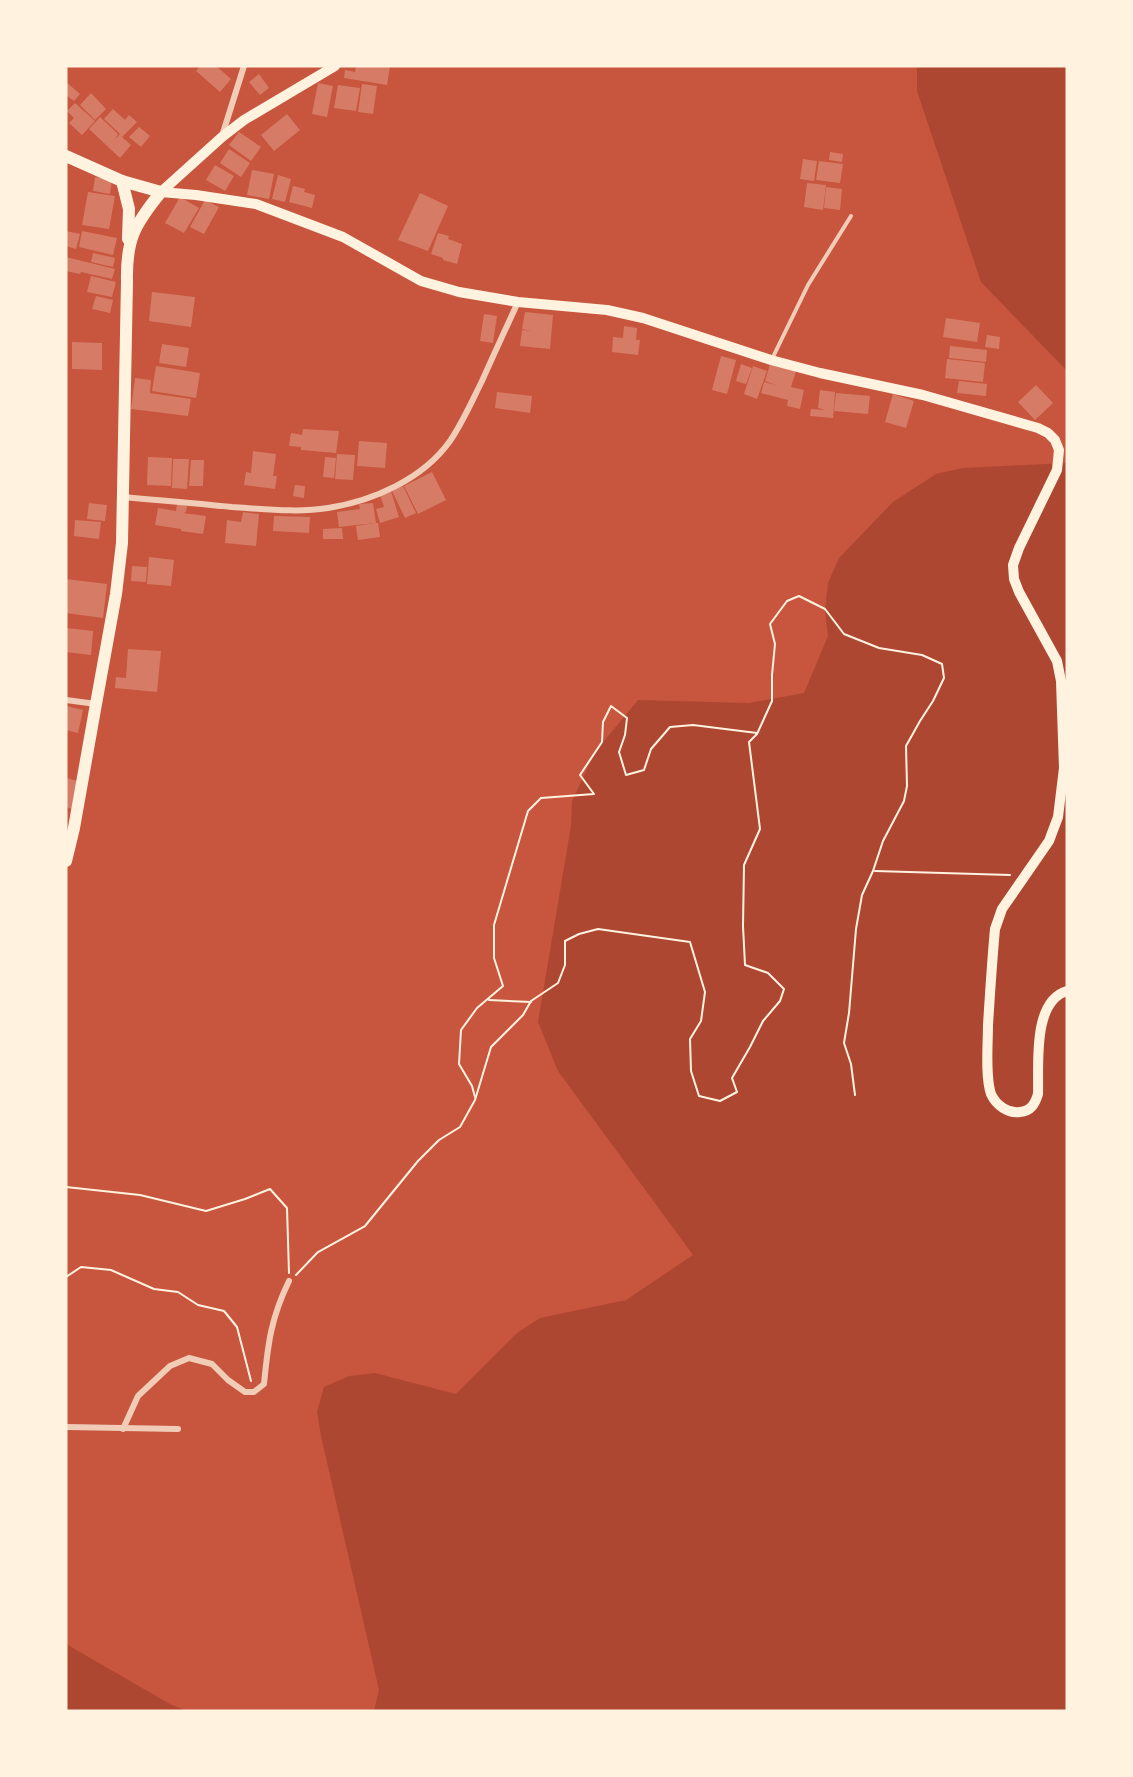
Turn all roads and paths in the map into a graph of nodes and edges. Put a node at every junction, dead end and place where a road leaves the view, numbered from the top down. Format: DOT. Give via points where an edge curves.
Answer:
graph roads {
  1 [pos="244,66"];
  2 [pos="334,66"];
  3 [pos="222,136"];
  4 [pos="66,156"];
  5 [pos="122,181"];
  6 [pos="161,192"];
  7 [pos="851,216"];
  8 [pos="126,258"];
  9 [pos="518,302"];
  10 [pos="771,360"];
  11 [pos="122,496"];
  12 [pos="66,700"];
  13 [pos="96,704"];
  14 [pos="757,734"];
  15 [pos="66,861"];
  16 [pos="873,872"];
  17 [pos="1025,876"];
  18 [pos="1067,991"];
  19 [pos="487,1000"];
  20 [pos="531,1002"];
  21 [pos="855,1095"];
  22 [pos="475,1100"];
  23 [pos="66,1187"];
  24 [pos="66,1276"];
  25 [pos="290,1281"];
  26 [pos="254,1392"];
  27 [pos="66,1427"];
  28 [pos="123,1429"];
  29 [pos="178,1429"];
  1 -- 3 [label="street"];
  2 -- 3 [label="main road"];
  3 -- 6 [label="main road"];
  4 -- 5 [label="main road"];
  5 -- 6 [label="main road"];
  5 -- 8 [label="main road" via="129,209"];
  6 -- 8 [label="main road" via="143,214"];
  6 -- 9 [label="main road" via="256,204 343,237 421,281"];
  7 -- 10 [label="lane" via="808,285"];
  8 -- 11 [label="main road"];
  9 -- 10 [label="main road" via="607,310 643,318"];
  9 -- 11 [label="street" via="464,420 433,460 392,488 328,508 301,510"];
  10 -- 17 [label="main road" via="923,395 1038,428 1055,440 1059,450 1057,470 1013,565 1019,592 1057,661 1064,768 1058,817 1049,842"];
  11 -- 13 [label="main road" via="117,584"];
  12 -- 13 [label="street"];
  13 -- 15 [label="main road"];
  14 -- 16 [label="path" via="772,701 776,645 770,624 786,601 799,596 825,609 844,634 879,648 922,655 942,664 944,678 906,746 906,794"];
  14 -- 19 [label="path" via="693,724 670,727 651,749 644,770 626,775 619,752 627,718 611,706 603,722 602,742 580,775 594,794 541,798 528,811 494,925 494,958 503,986"];
  14 -- 20 [label="path" via="749,742 760,830 744,865 745,965 768,973 784,989 732,1078 737,1092 720,1101 699,1096 691,1071 690,1040 701,1021 705,992 690,942 598,929 579,934 565,941 565,965 558,983"];
  16 -- 17 [label="path"];
  16 -- 21 [label="path" via="862,895 856,929 844,1043"];
  17 -- 18 [label="main road" via="1002,909 995,929 987,1054 990,1088 997,1102 1013,1113 1023,1112 1035,1103 1040,1027 1047,1009 1059,994"];
  19 -- 20 [label="path"];
  19 -- 22 [label="path" via="461,1030 459,1064"];
  20 -- 22 [label="path" via="491,1047"];
  22 -- 25 [label="path" via="460,1127 439,1140 418,1161 365,1226 318,1252"];
  23 -- 25 [label="path" via="140,1195 206,1211 270,1189 287,1208"];
  24 -- 26 [label="path" via="81,1267 111,1269 154,1289 178,1292 198,1305 224,1311 237,1327"];
  25 -- 26 [label="street" via="278,1304 269,1339 264,1384"];
  26 -- 28 [label="street" via="245,1392 212,1364 189,1358 170,1366 138,1396"];
  27 -- 28 [label="street"];
  28 -- 29 [label="street"];
}
